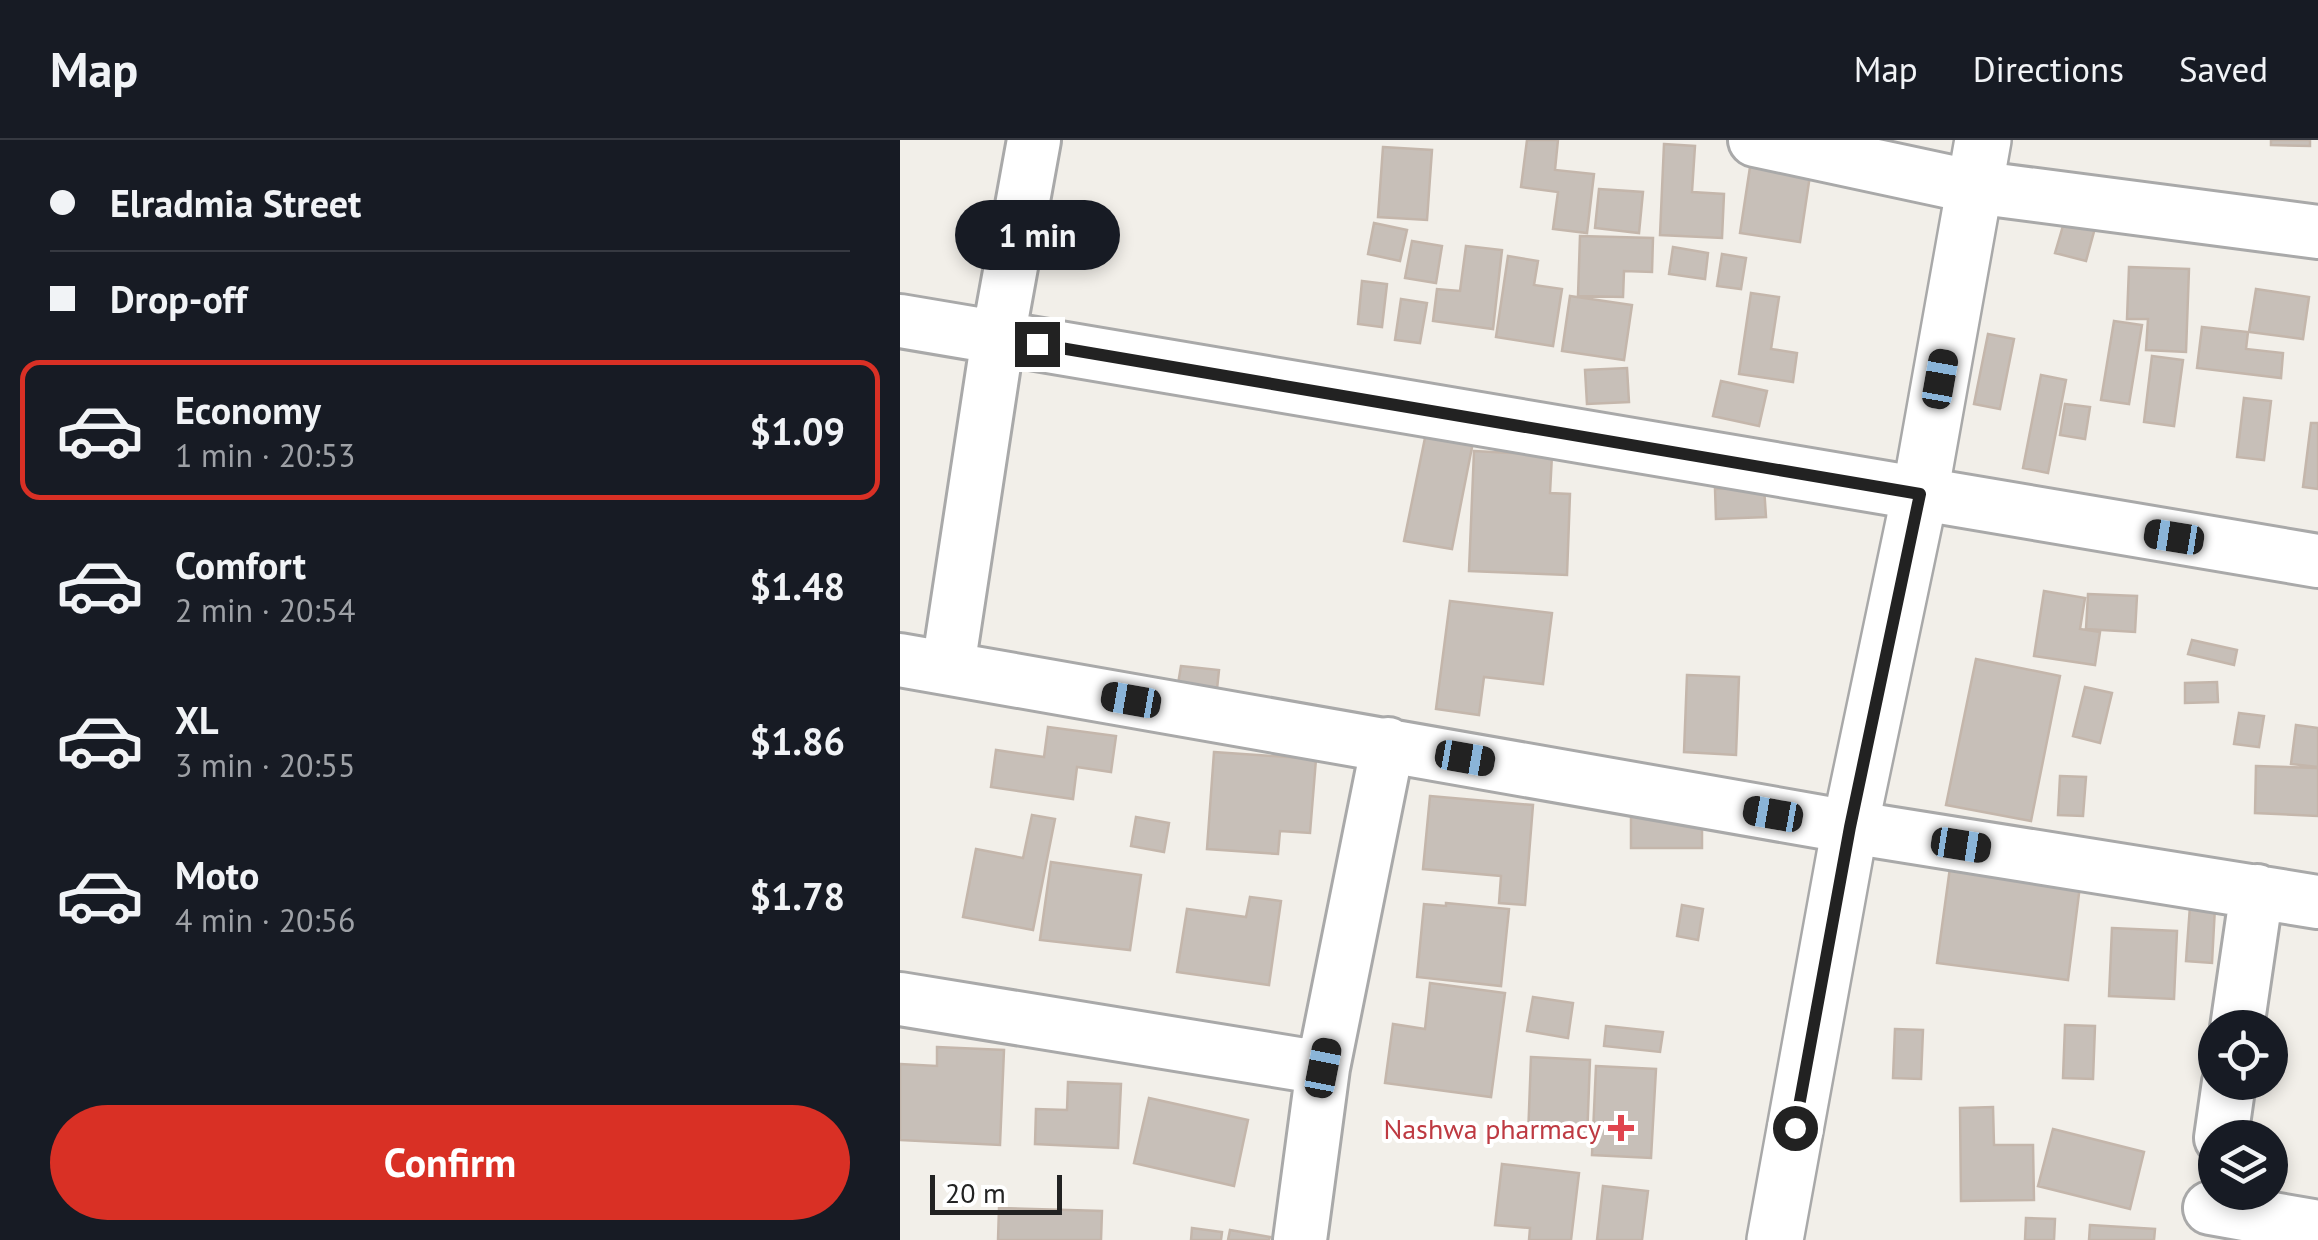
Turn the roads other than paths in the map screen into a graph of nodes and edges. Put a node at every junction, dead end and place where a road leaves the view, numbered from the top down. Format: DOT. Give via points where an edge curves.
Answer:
graph roads {
  1 [pos="1034,140"];
  2 [pos="1754,140"];
  3 [pos="1978,163"];
  4 [pos="2318,232"];
  5 [pos="900,321"];
  6 [pos="998,338"];
  7 [pos="1920,494"];
  8 [pos="2318,561"];
  9 [pos="924,664"];
  10 [pos="1388,744"];
  11 [pos="1850,827"];
  12 [pos="2257,891"];
  13 [pos="2318,902"];
  14 [pos="900,999"];
  15 [pos="2240,1010"];
  16 [pos="1323,1068"];
  17 [pos="2221,1210"];
  18 [pos="2318,1227"];
  19 [pos="1300,1240"];
  20 [pos="1774,1240"];
  1 -- 6 [label="street"];
  2 -- 3 [label="street"];
  3 -- 4 [label="street"];
  3 -- 7 [label="street"];
  5 -- 6 [label="street"];
  6 -- 7 [label="street"];
  6 -- 9 [label="street"];
  7 -- 8 [label="street"];
  7 -- 11 [label="street"];
  9 -- 10 [label="street"];
  10 -- 11 [label="street"];
  10 -- 16 [label="street"];
  11 -- 12 [label="street"];
  11 -- 20 [label="street"];
  12 -- 13 [label="street"];
  12 -- 15 [label="street"];
  14 -- 16 [label="street"];
  16 -- 19 [label="street"];
  17 -- 18 [label="street"];
}
